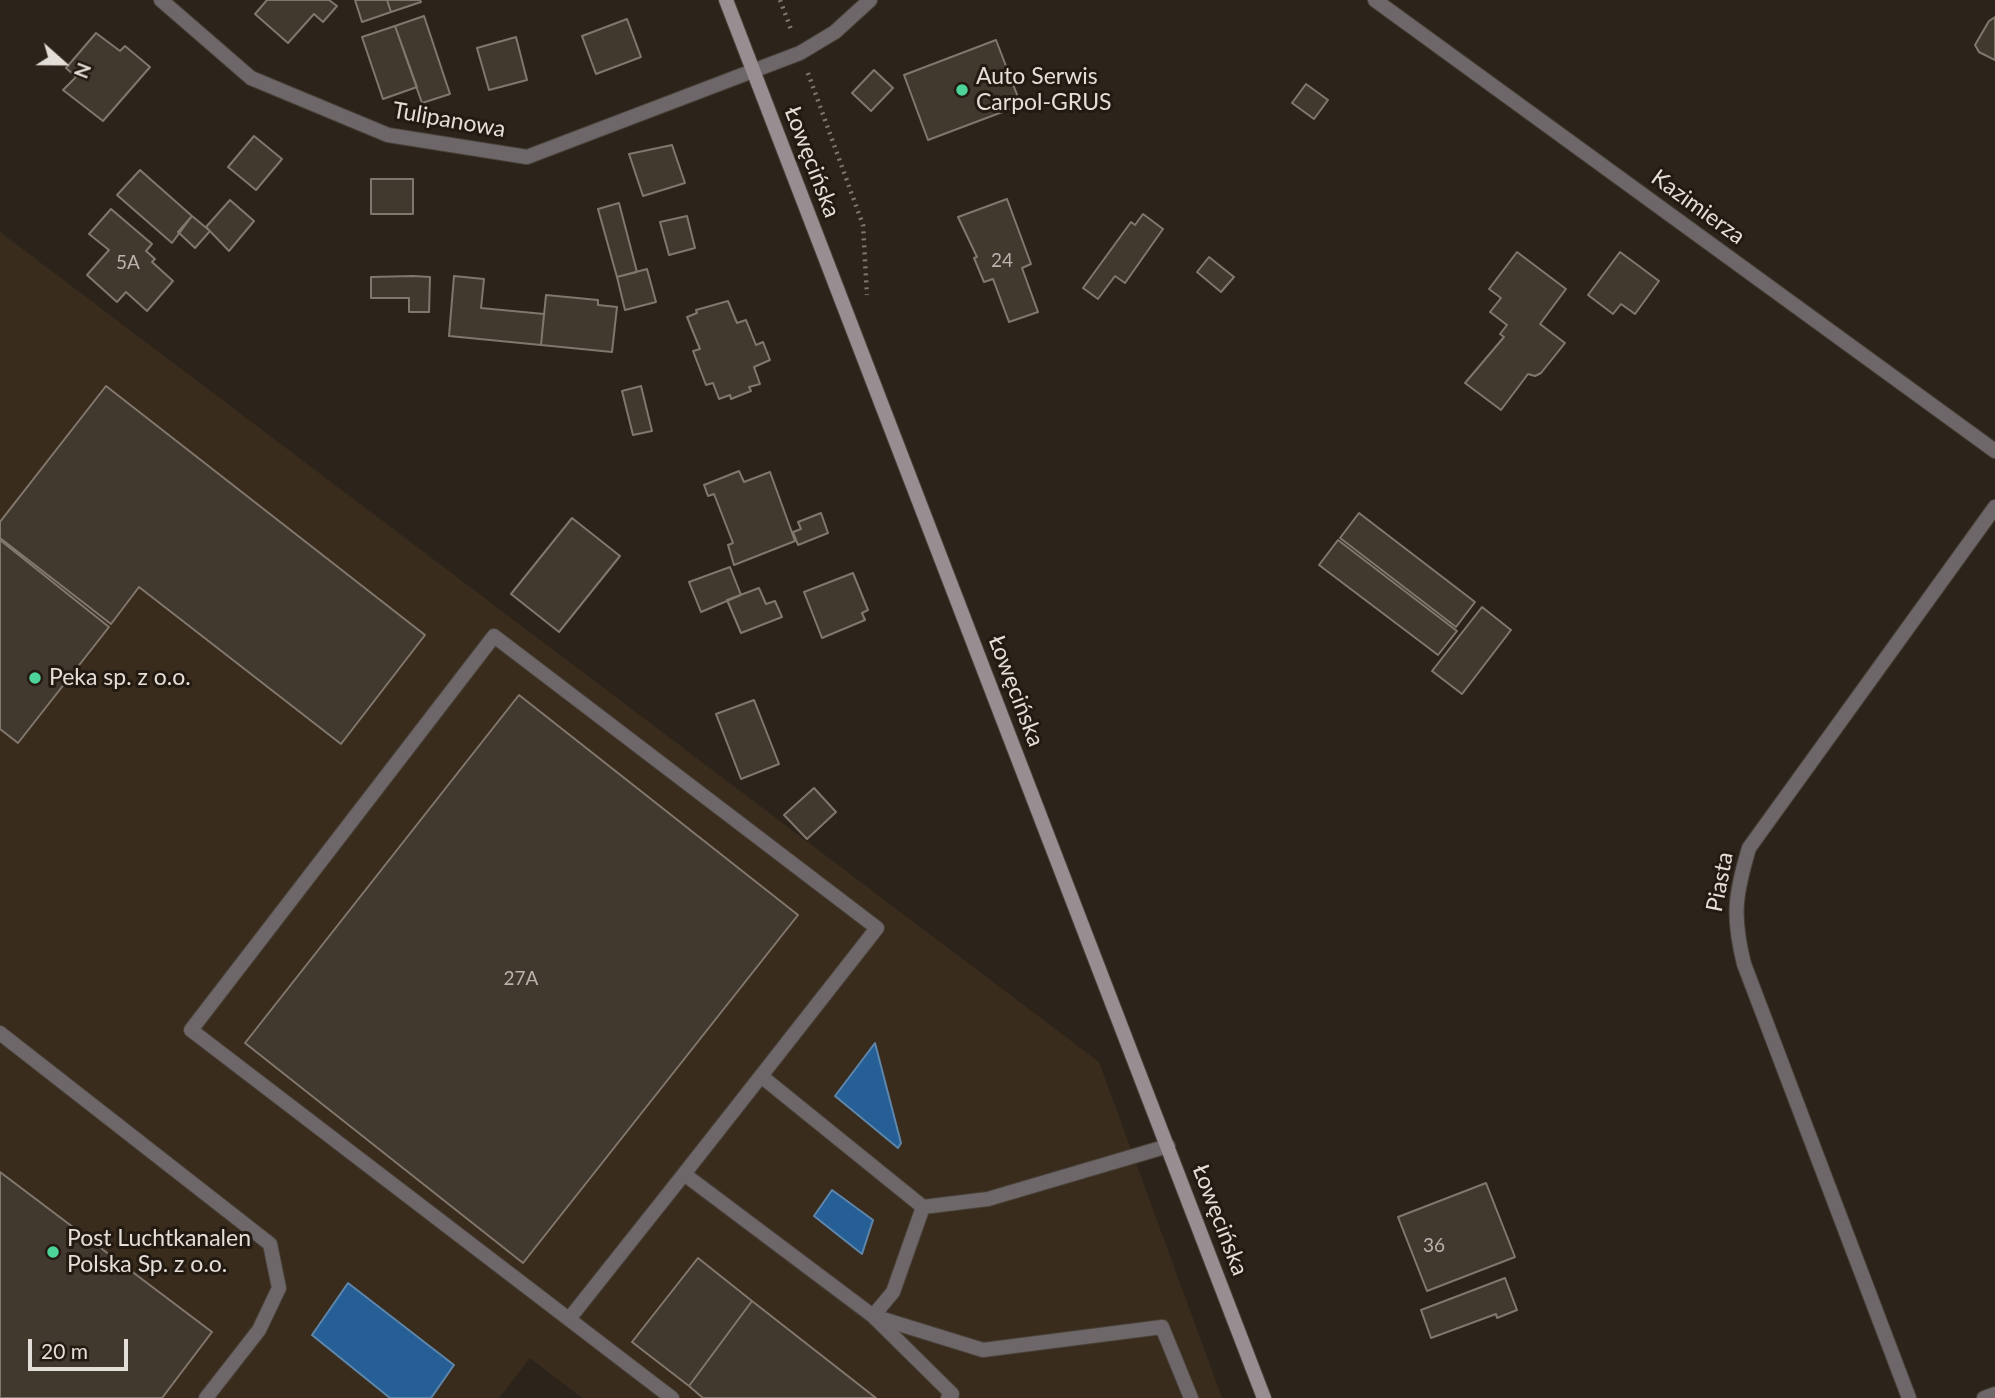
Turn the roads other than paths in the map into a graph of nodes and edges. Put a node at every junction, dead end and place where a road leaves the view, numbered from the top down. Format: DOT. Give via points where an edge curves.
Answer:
graph roads {
  1 [pos="161,0"];
  2 [pos="726,0"];
  3 [pos="870,0"];
  4 [pos="1375,0"];
  5 [pos="754,72"];
  6 [pos="1995,452"];
  7 [pos="1995,507"];
  8 [pos="0,1034"];
  9 [pos="761,1076"];
  10 [pos="1168,1146"];
  11 [pos="684,1174"];
  12 [pos="923,1207"];
  13 [pos="873,1316"];
  14 [pos="569,1319"];
  15 [pos="1995,1394"];
  16 [pos="206,1398"];
  17 [pos="672,1398"];
  18 [pos="948,1398"];
  19 [pos="1191,1398"];
  20 [pos="1264,1398"];
  21 [pos="1909,1398"];
  22 [pos="1984,1398"];
  1 -- 5 [label="street, Tulipanowa" via="251,78 388,135 527,157"];
  2 -- 5 [label="street, Łowęcińska"];
  3 -- 5 [label="street, Tulipanowa" via="835,32"];
  4 -- 6 [label="street, Kazimierza"];
  5 -- 10 [label="street, Łowęcińska"];
  7 -- 21 [label="street, Piasta" via="1749,848 1735,909 1744,964"];
  8 -- 16 [label="street" via="270,1244 279,1288 259,1330"];
  9 -- 11 [label="street"];
  9 -- 12 [label="street"];
  9 -- 14 [label="street" via="877,928 494,636 191,1030"];
  10 -- 12 [label="street" via="988,1199"];
  10 -- 20 [label="street, Łowęcińska"];
  11 -- 13 [label="street"];
  11 -- 14 [label="street"];
  12 -- 13 [label="street" via="892,1293"];
  13 -- 18 [label="street" via="952,1394"];
  13 -- 19 [label="street" via="983,1350 1162,1327"];
  14 -- 17 [label="street"];
  15 -- 22 [label="street"];
}
